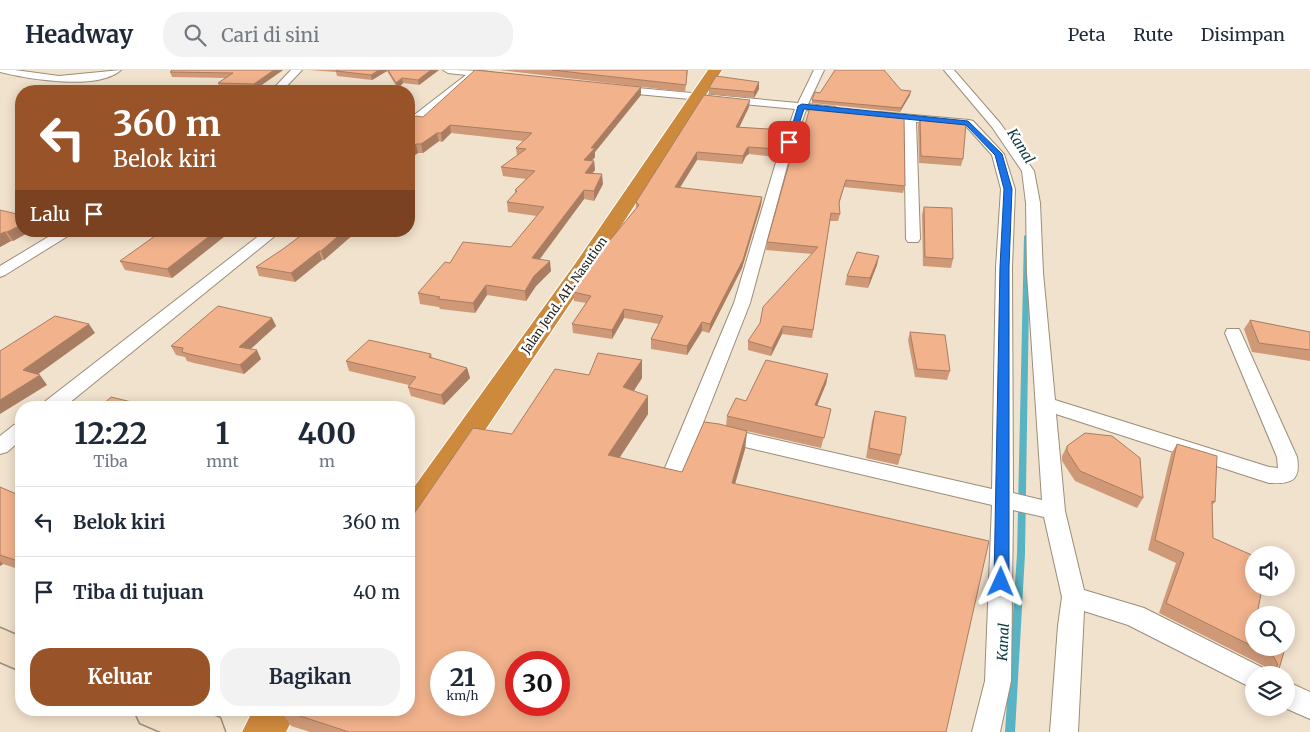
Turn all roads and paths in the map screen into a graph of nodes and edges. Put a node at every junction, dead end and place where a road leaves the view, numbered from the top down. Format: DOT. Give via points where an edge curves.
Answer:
graph roads {
  1 [pos="2,70"];
  2 [pos="116,70"];
  3 [pos="297,70"];
  4 [pos="448,70"];
  5 [pos="715,70"];
  6 [pos="820,70"];
  7 [pos="949,70"];
  8 [pos="476,71"];
  9 [pos="503,76"];
  10 [pos="282,85"];
  11 [pos="608,88"];
  12 [pos="697,98"];
  13 [pos="802,106"];
  14 [pos="851,112"];
  15 [pos="870,114"];
  16 [pos="910,118"];
  17 [pos="415,119"];
  18 [pos="59,237"];
  19 [pos="266,237"];
  20 [pos="913,239"];
  21 [pos="0,272"];
  22 [pos="1233,333"];
  23 [pos="59,401"];
  24 [pos="1045,404"];
  25 [pos="693,428"];
  26 [pos="15,435"];
  27 [pos="0,447"];
  28 [pos="675,468"];
  29 [pos="1008,500"];
  30 [pos="415,509"];
  31 [pos="1046,509"];
  32 [pos="1074,597"];
  33 [pos="0,644"];
  34 [pos="15,651"];
  35 [pos="1245,672"];
  36 [pos="1295,698"];
  37 [pos="1310,706"];
  38 [pos="167,716"];
  39 [pos="273,716"];
  40 [pos="206,732"];
  41 [pos="262,732"];
  42 [pos="986,732"];
  43 [pos="1064,732"];
  1 -- 2 [label="street" via="50,79 95,76"];
  3 -- 10 [label="street"];
  4 -- 8 [label="street"];
  5 -- 12 [label="highway, Jalan Jend. AH. Nasution"];
  6 -- 13 [label="street"];
  7 -- 24 [label="street" via="996,125 1028,171 1033,203"];
  8 -- 9 [label="street"];
  8 -- 17 [label="street"];
  11 -- 12 [label="street"];
  12 -- 13 [label="street"];
  12 -- 30 [label="highway, Jalan Jend. AH. Nasution"];
  13 -- 14 [label="street"];
  13 -- 25 [label="street" via="783,159 742,302"];
  15 -- 16 [label="street"];
  16 -- 20 [label="street"];
  16 -- 29 [label="street" via="968,123 998,154 1008,189 1004,267"];
  18 -- 21 [label="street"];
  19 -- 23 [label="street"];
  22 -- 24 [label="street" via="1287,457 1289,471 1282,476 1269,475"];
  24 -- 31 [label="street"];
  25 -- 28 [label="street"];
  25 -- 29 [label="street"];
  26 -- 27 [label="street"];
  29 -- 31 [label="street"];
  29 -- 42 [label="street" via="998,681"];
  31 -- 32 [label="street"];
  32 -- 35 [label="street" via="1135,616"];
  32 -- 43 [label="street"];
  33 -- 34 [label="street"];
  36 -- 37 [label="street"];
  38 -- 40 [label="street"];
  39 -- 41 [label="highway"];
}
